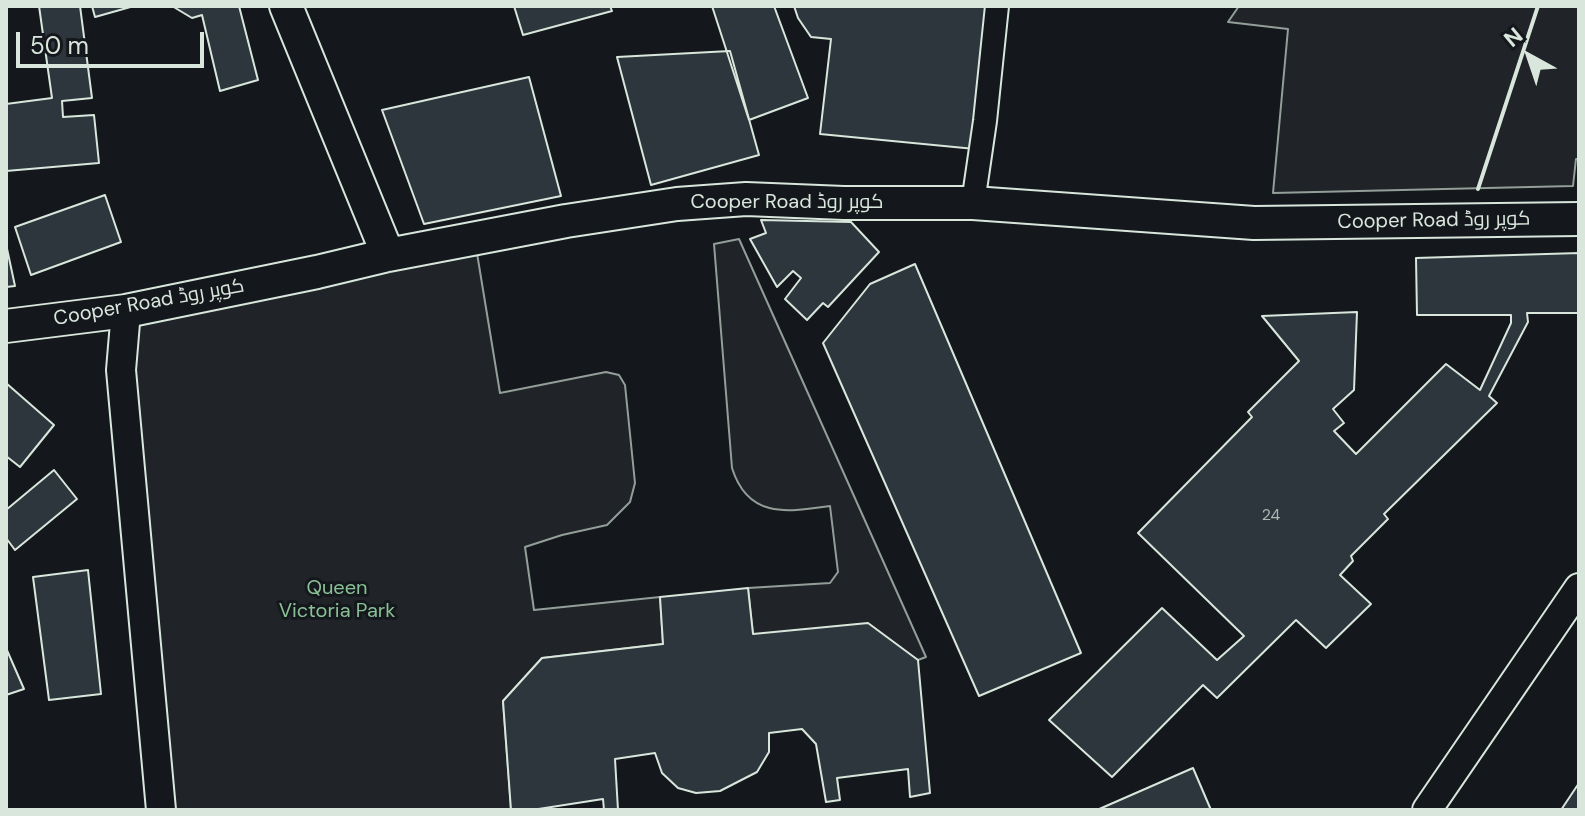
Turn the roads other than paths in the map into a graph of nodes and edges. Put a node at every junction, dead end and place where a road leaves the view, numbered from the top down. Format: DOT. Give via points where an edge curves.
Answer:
graph roads {
  1 [pos="286,6"];
  2 [pos="997,6"];
  3 [pos="973,203"];
  4 [pos="1579,219"];
  5 [pos="388,255"];
  6 [pos="126,311"];
  7 [pos="87,316"];
  8 [pos="6,326"];
  9 [pos="121,358"];
  10 [pos="1579,588"];
  11 [pos="161,810"];
  12 [pos="1427,810"];
  1 -- 5 [label="main road"];
  2 -- 3 [label="street"];
  3 -- 4 [label="main road, Cooper Road کوپر روڈ" via="1254,223"];
  3 -- 5 [label="main road, Cooper Road کوپر روڈ" via="746,199 677,204"];
  5 -- 6 [label="main road, Cooper Road کوپر روڈ"];
  6 -- 7 [label="main road, Cooper Road کوپر روڈ"];
  6 -- 9 [label="street"];
  7 -- 8 [label="main road, Cooper Road کوپر روڈ"];
  7 -- 9 [label="street"];
  9 -- 11 [label="street"];
  10 -- 12 [label="street"];
}
